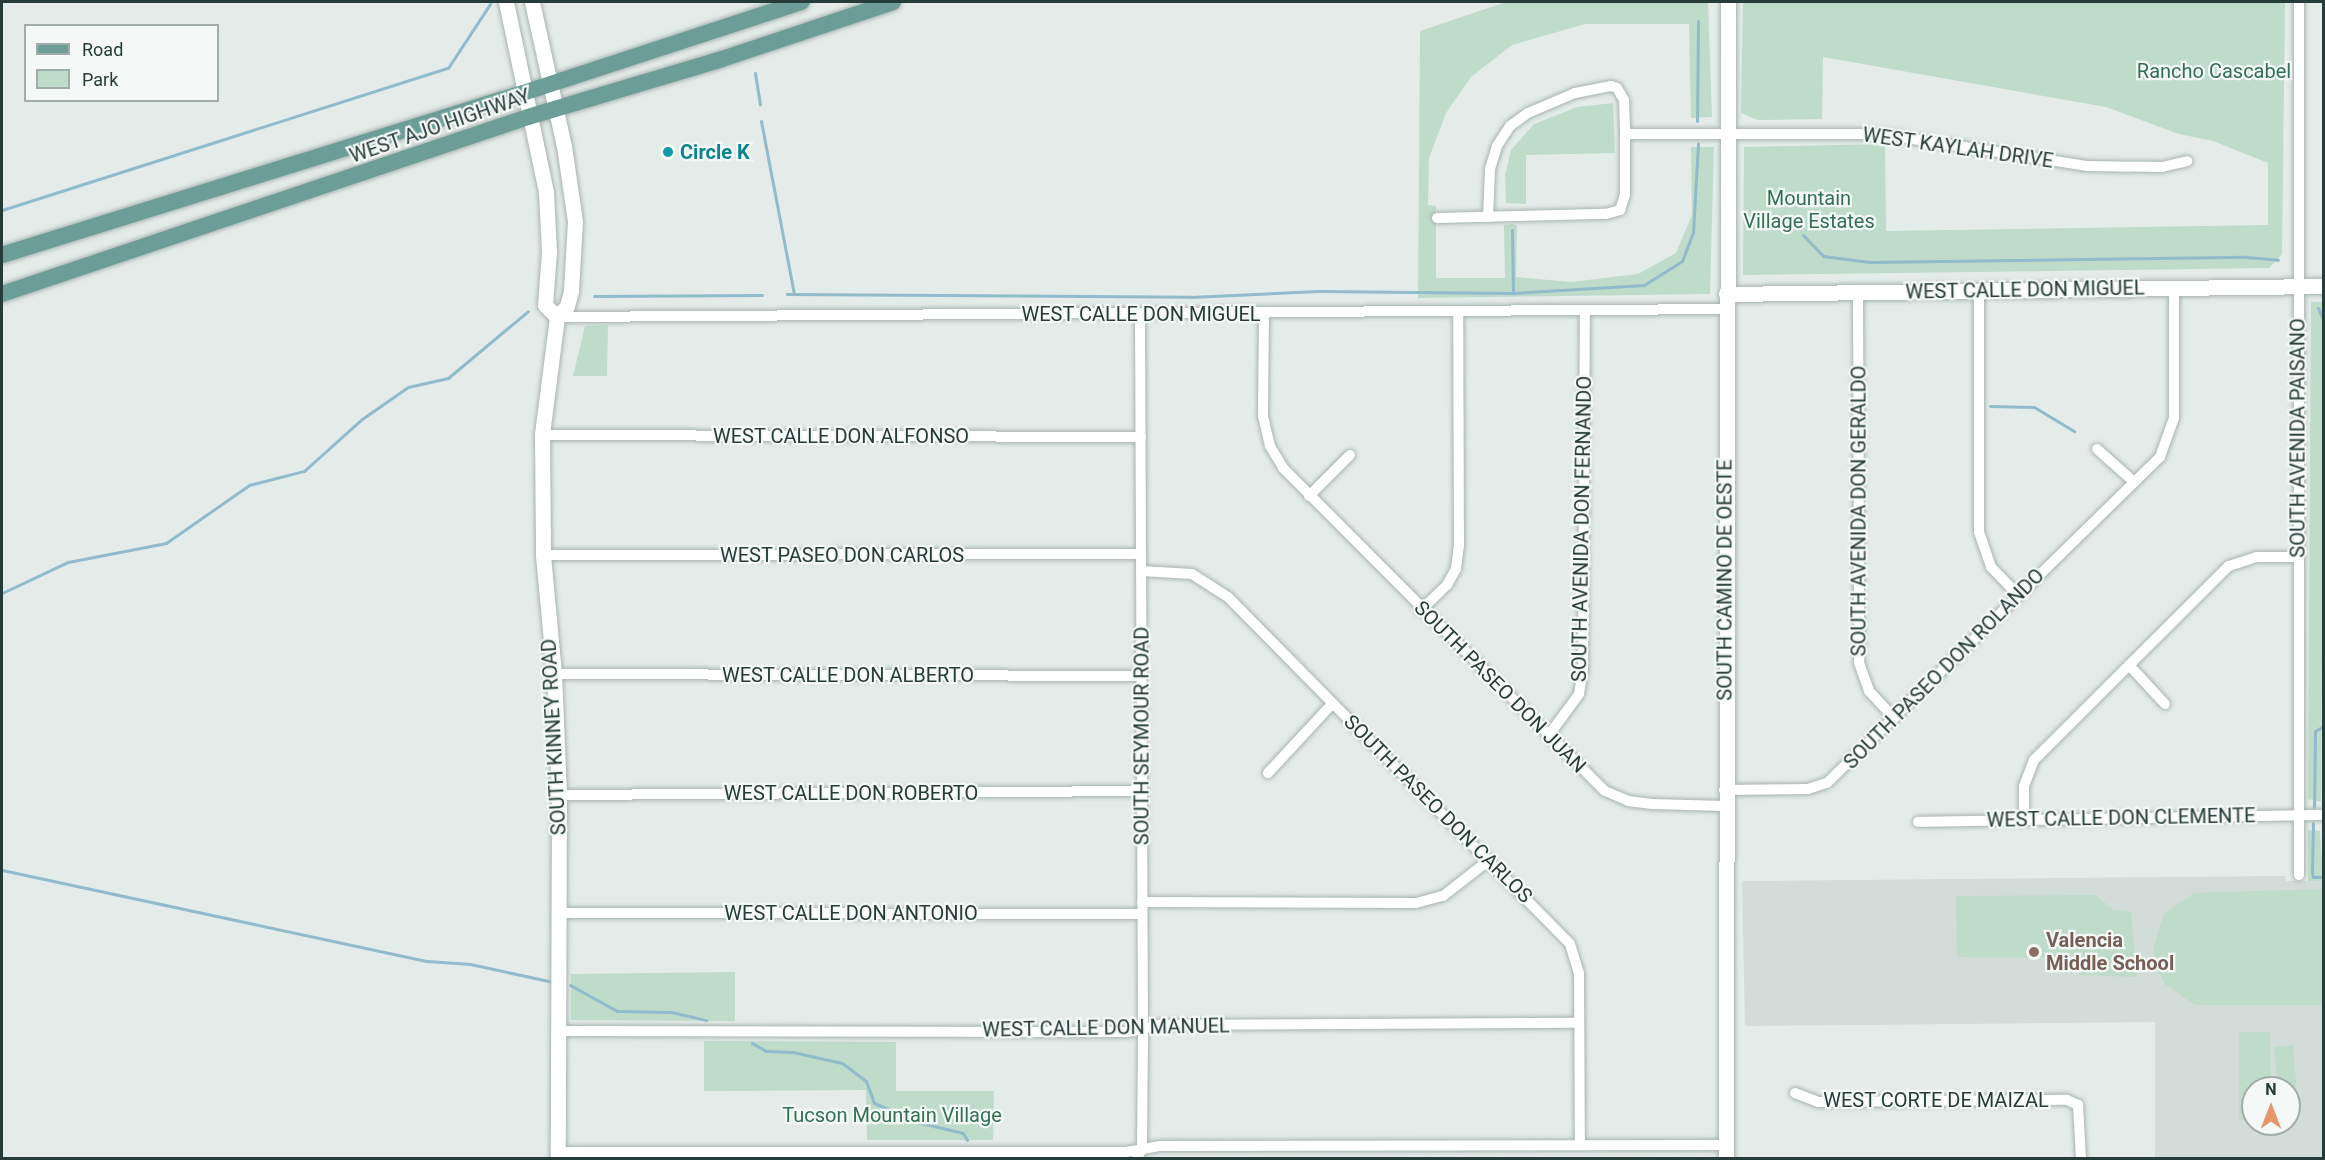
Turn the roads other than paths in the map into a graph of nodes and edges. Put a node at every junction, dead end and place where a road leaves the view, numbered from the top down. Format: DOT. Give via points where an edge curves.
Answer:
graph roads {
  1 [pos="506,2"];
  2 [pos="532,2"];
  3 [pos="801,2"];
  4 [pos="854,2"];
  5 [pos="893,2"];
  6 [pos="1728,2"];
  7 [pos="2299,2"];
  8 [pos="842,18"];
  9 [pos="551,83"];
  10 [pos="523,93"];
  11 [pos="556,109"];
  12 [pos="528,117"];
  13 [pos="1727,133"];
  14 [pos="1625,134"];
  15 [pos="2187,160"];
  16 [pos="1488,217"];
  17 [pos="1437,218"];
  18 [pos="2,255"];
  19 [pos="2324,286"];
  20 [pos="2298,287"];
  21 [pos="2174,288"];
  22 [pos="1979,291"];
  23 [pos="1858,292"];
  24 [pos="2,294"];
  25 [pos="1726,294"];
  26 [pos="1726,309"];
  27 [pos="1458,312"];
  28 [pos="1585,312"];
  29 [pos="1140,313"];
  30 [pos="1264,315"];
  31 [pos="557,317"];
  32 [pos="542,435"];
  33 [pos="1141,437"];
  34 [pos="2097,448"];
  35 [pos="1350,455"];
  36 [pos="2134,482"];
  37 [pos="1309,496"];
  38 [pos="1141,554"];
  39 [pos="543,555"];
  40 [pos="2298,557"];
  41 [pos="1141,571"];
  42 [pos="2019,596"];
  43 [pos="1421,610"];
  44 [pos="2129,665"];
  45 [pos="554,674"];
  46 [pos="1142,676"];
  47 [pos="1332,704"];
  48 [pos="2165,704"];
  49 [pos="1894,718"];
  50 [pos="1549,735"];
  51 [pos="1268,772"];
  52 [pos="1142,791"];
  53 [pos="559,795"];
  54 [pos="1724,798"];
  55 [pos="2324,815"];
  56 [pos="2298,816"];
  57 [pos="2024,818"];
  58 [pos="1918,822"];
  59 [pos="1489,860"];
  60 [pos="2299,875"];
  61 [pos="1142,908"];
  62 [pos="559,913"];
  63 [pos="1579,1023"];
  64 [pos="1143,1029"];
  65 [pos="561,1031"];
  66 [pos="1795,1093"];
  67 [pos="1580,1145"];
  68 [pos="1726,1152"];
  69 [pos="1140,1154"];
  70 [pos="558,1155"];
  71 [pos="2081,1158"];
  1 -- 10 [label="street"];
  2 -- 9 [label="street, SOUTH KINNEY ROAD"];
  3 -- 9 [label="main road, WEST AJO HIGHWAY"];
  4 -- 8 [label="main road" via="844,8"];
  5 -- 8 [label="main road, WEST AJO HIGHWAY"];
  6 -- 13 [label="street, SOUTH CAMINO DE OESTE"];
  7 -- 20 [label="street, SOUTH AVENIDA PAISANO"];
  8 -- 11 [label="main road, WEST AJO HIGHWAY" via="722,60"];
  9 -- 10 [label="main road, WEST AJO HIGHWAY"];
  9 -- 11 [label="street, SOUTH KINNEY ROAD"];
  10 -- 12 [label="street"];
  10 -- 18 [label="main road, WEST AJO HIGHWAY"];
  11 -- 12 [label="main road, WEST AJO HIGHWAY"];
  11 -- 31 [label="street, SOUTH KINNEY ROAD" via="575,221 571,291 567,306"];
  12 -- 24 [label="main road, WEST AJO HIGHWAY"];
  12 -- 31 [label="street" via="549,222 545,305"];
  13 -- 14 [label="street, WEST KAYLAH DRIVE"];
  13 -- 15 [label="street, WEST KAYLAH DRIVE" via="1881,134 2086,166 2162,167"];
  13 -- 25 [label="street, SOUTH CAMINO DE OESTE"];
  14 -- 16 [label="street" via="1625,195 1620,210 1606,214"];
  14 -- 16 [label="street" via="1624,100 1619,85 1600,86 1549,102 1510,126 1497,146 1490,169"];
  16 -- 17 [label="street"];
  19 -- 20 [label="street, WEST CALLE DON MIGUEL"];
  20 -- 21 [label="street, WEST CALLE DON MIGUEL"];
  20 -- 40 [label="street, SOUTH AVENIDA PAISANO"];
  21 -- 22 [label="street, WEST CALLE DON MIGUEL"];
  21 -- 36 [label="street, SOUTH PASEO DON ROLANDO" via="2174,418 2160,457"];
  22 -- 23 [label="street, WEST CALLE DON MIGUEL"];
  22 -- 42 [label="street" via="1979,532 1991,567"];
  23 -- 25 [label="street, WEST CALLE DON MIGUEL"];
  23 -- 49 [label="street, SOUTH AVENIDA DON GERALDO" via="1859,663 1869,691"];
  25 -- 26 [label="street, SOUTH CAMINO DE OESTE"];
  26 -- 28 [label="street, WEST CALLE DON MIGUEL"];
  26 -- 54 [label="street, SOUTH CAMINO DE OESTE"];
  27 -- 28 [label="street, WEST CALLE DON MIGUEL"];
  27 -- 30 [label="street, WEST CALLE DON MIGUEL"];
  27 -- 43 [label="street" via="1460,546 1456,569 1447,585"];
  28 -- 50 [label="street, SOUTH AVENIDA DON FERNANDO" via="1583,669 1579,694"];
  29 -- 30 [label="street, WEST CALLE DON MIGUEL"];
  29 -- 31 [label="street, WEST CALLE DON MIGUEL"];
  29 -- 33 [label="street, SOUTH SEYMOUR ROAD"];
  30 -- 37 [label="street, SOUTH PASEO DON JUAN" via="1263,416 1270,446 1283,468"];
  31 -- 32 [label="street, SOUTH KINNEY ROAD"];
  32 -- 33 [label="street, WEST CALLE DON ALFONSO"];
  32 -- 39 [label="street, SOUTH KINNEY ROAD"];
  33 -- 38 [label="street, SOUTH SEYMOUR ROAD"];
  34 -- 36 [label="street"];
  35 -- 37 [label="street"];
  36 -- 42 [label="street, SOUTH PASEO DON ROLANDO"];
  37 -- 43 [label="street, SOUTH PASEO DON JUAN"];
  38 -- 39 [label="street, WEST PASEO DON CARLOS"];
  38 -- 41 [label="street, SOUTH SEYMOUR ROAD"];
  39 -- 45 [label="street, SOUTH KINNEY ROAD"];
  40 -- 44 [label="street" via="2257,557 2229,566"];
  40 -- 56 [label="street, SOUTH AVENIDA PAISANO"];
  41 -- 46 [label="street, SOUTH SEYMOUR ROAD"];
  41 -- 47 [label="street, SOUTH PASEO DON CARLOS" via="1174,570 1211,583"];
  42 -- 49 [label="street, SOUTH PASEO DON ROLANDO"];
  43 -- 50 [label="street, SOUTH PASEO DON JUAN"];
  44 -- 48 [label="street"];
  44 -- 57 [label="street" via="2034,760 2024,786"];
  45 -- 46 [label="street, WEST CALLE DON ALBERTO"];
  45 -- 53 [label="street, SOUTH KINNEY ROAD"];
  46 -- 52 [label="street, SOUTH SEYMOUR ROAD"];
  47 -- 51 [label="street"];
  47 -- 59 [label="street, SOUTH PASEO DON CARLOS"];
  49 -- 54 [label="street, SOUTH PASEO DON ROLANDO" via="1827,783 1808,789"];
  50 -- 54 [label="street, SOUTH PASEO DON JUAN" via="1605,791 1628,801"];
  52 -- 53 [label="street, WEST CALLE DON ROBERTO"];
  52 -- 61 [label="street, SOUTH SEYMOUR ROAD"];
  53 -- 62 [label="street, SOUTH KINNEY ROAD"];
  54 -- 68 [label="street, SOUTH CAMINO DE OESTE"];
  55 -- 56 [label="street, WEST CALLE DON CLEMENTE"];
  56 -- 57 [label="street, WEST CALLE DON CLEMENTE"];
  56 -- 60 [label="street, SOUTH AVENIDA PAISANO"];
  57 -- 58 [label="street, WEST CALLE DON CLEMENTE"];
  59 -- 61 [label="street, WEST CALLE DON ANTONIO" via="1443,896 1416,903"];
  59 -- 63 [label="street, SOUTH PASEO DON CARLOS" via="1570,944 1579,973"];
  61 -- 62 [label="street, WEST CALLE DON ANTONIO"];
  61 -- 64 [label="street, SOUTH SEYMOUR ROAD"];
  62 -- 65 [label="street, SOUTH KINNEY ROAD"];
  63 -- 64 [label="street, WEST CALLE DON MANUEL" via="1161,1025"];
  63 -- 67 [label="street, SOUTH PASEO DON CARLOS"];
  64 -- 65 [label="street, WEST CALLE DON MANUEL"];
  64 -- 69 [label="street, SOUTH SEYMOUR ROAD"];
  65 -- 70 [label="street, SOUTH KINNEY ROAD"];
  66 -- 71 [label="street, WEST CORTE DE MAIZAL" via="1818,1102 2067,1100 2078,1105"];
  67 -- 68 [label="street"];
  67 -- 69 [label="street"];
  69 -- 70 [label="street"];
}
